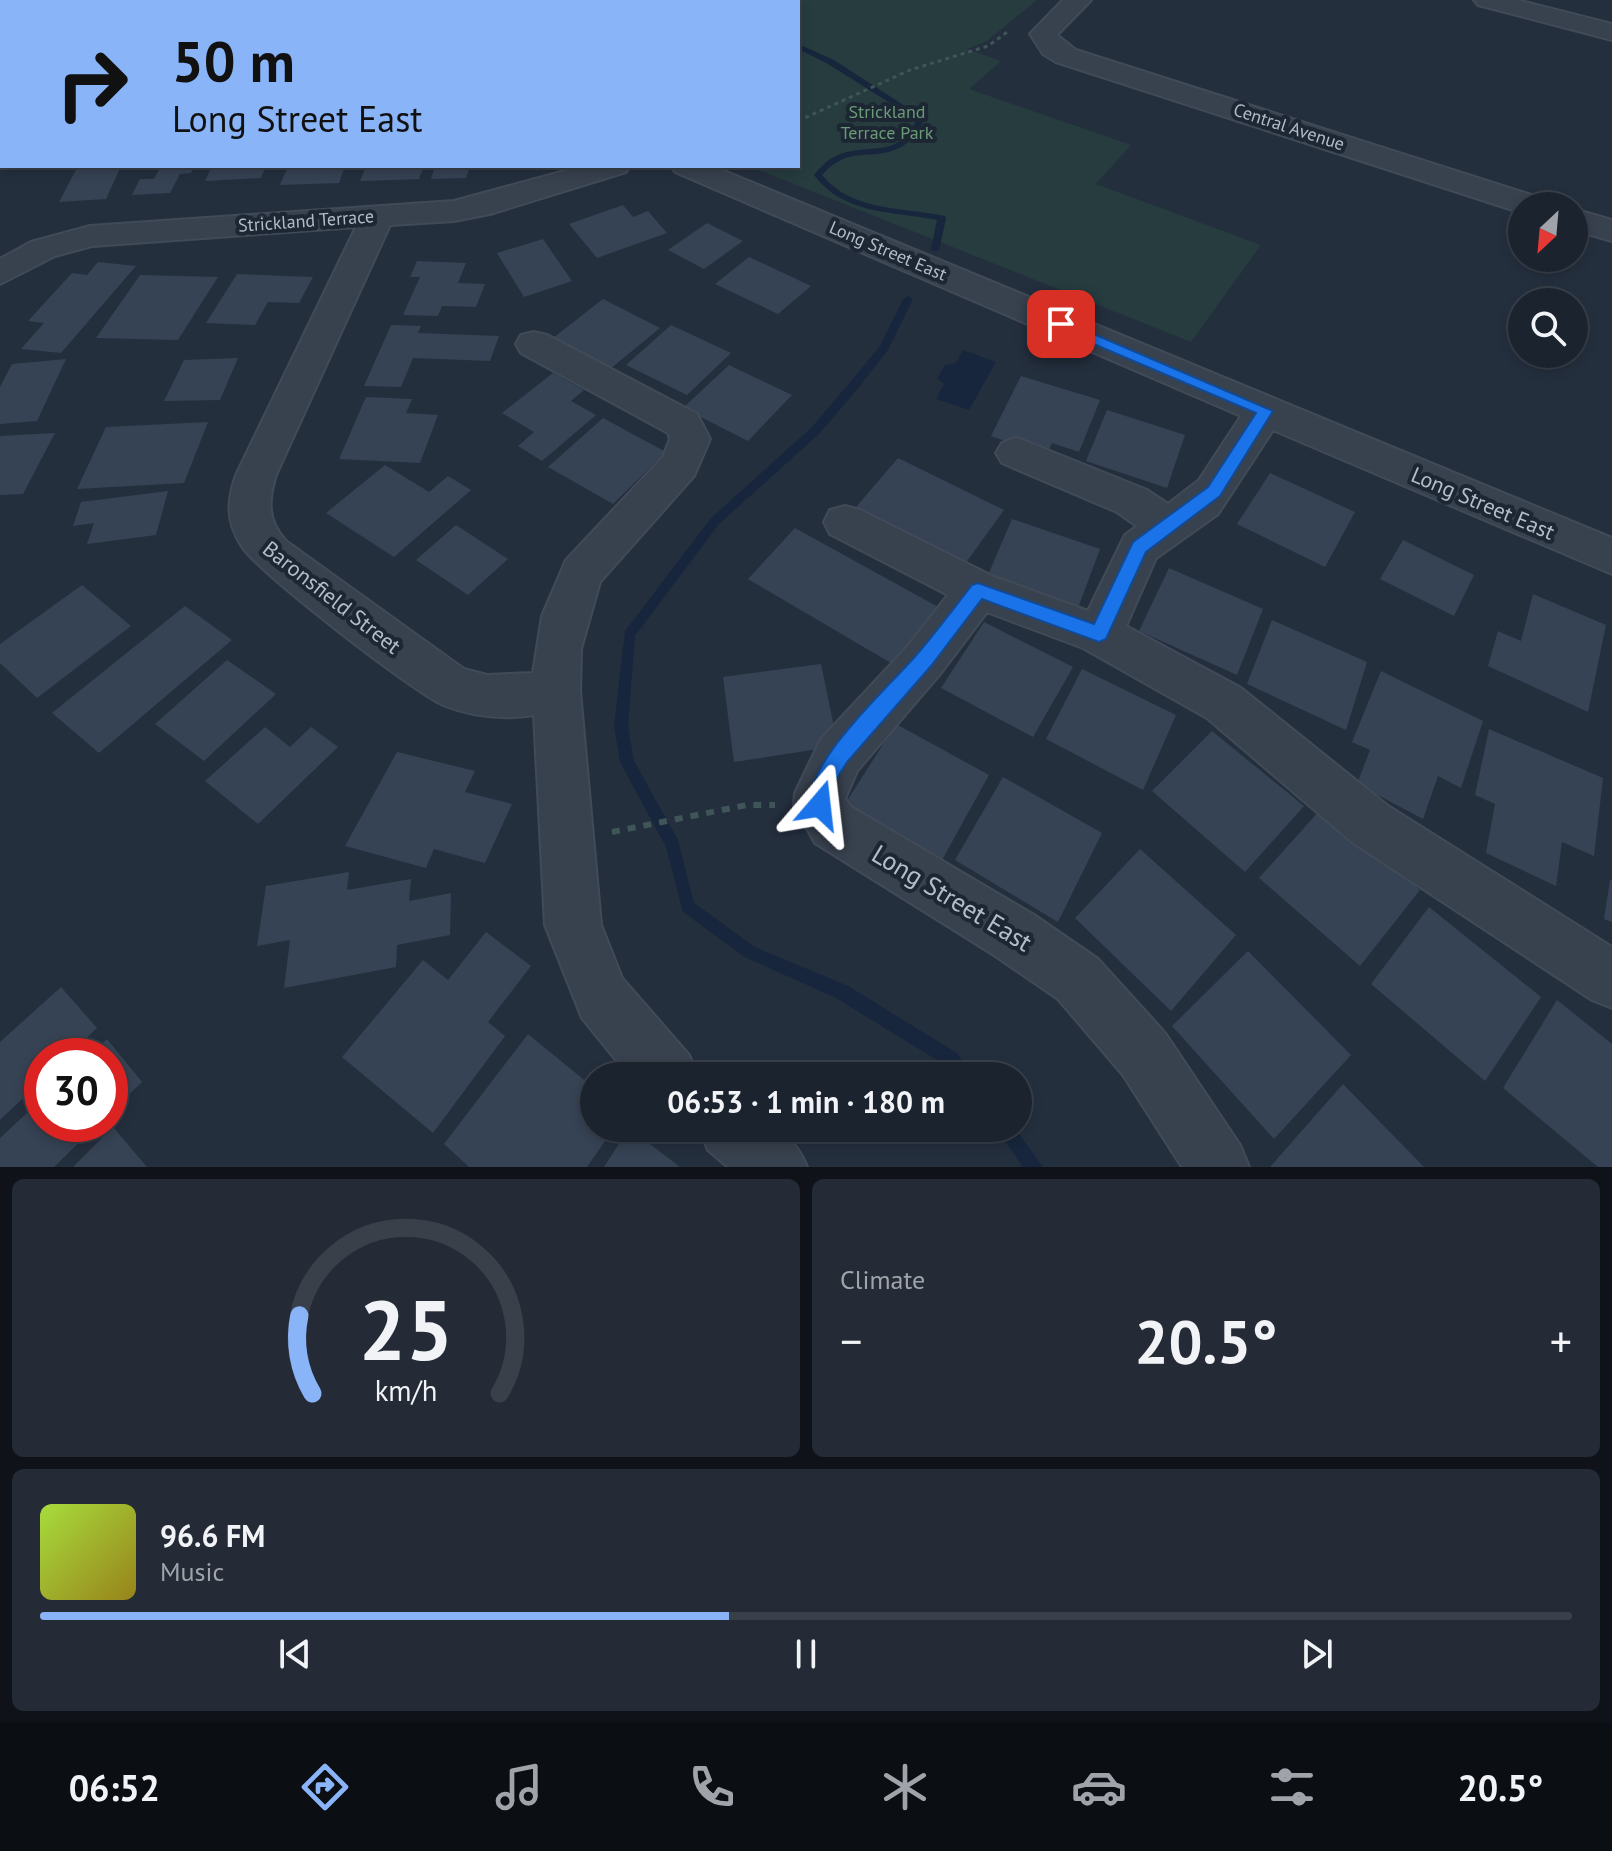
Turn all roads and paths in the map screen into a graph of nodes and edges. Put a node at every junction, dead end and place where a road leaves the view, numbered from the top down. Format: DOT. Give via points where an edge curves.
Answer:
graph roads {
  1 [pos="1078,0"];
  2 [pos="1487,0"];
  3 [pos="1013,28"];
  4 [pos="1612,32"];
  5 [pos="800,120"];
  6 [pos="608,168"];
  7 [pos="692,168"];
  8 [pos="1508,198"];
  9 [pos="378,216"];
  10 [pos="1588,223"];
  11 [pos="1612,231"];
  12 [pos="0,273"];
  13 [pos="534,344"];
  14 [pos="1265,411"];
  15 [pos="1016,453"];
  16 [pos="845,522"];
  17 [pos="1167,525"];
  18 [pos="1612,557"];
  19 [pos="978,590"];
  20 [pos="1099,634"];
  21 [pos="556,691"];
  22 [pos="747,805"];
  23 [pos="601,834"];
  24 [pos="1612,980"];
  25 [pos="656,1062"];
  26 [pos="747,1142"];
  27 [pos="776,1167"];
  28 [pos="1218,1167"];
  1 -- 8 [label="street, Central Avenue" via="1045,30 1047,43 1076,59"];
  2 -- 4 [label="street"];
  3 -- 5 [label="path" via="988,46 910,70"];
  6 -- 9 [label="street, Strickland Terrace" via="481,206"];
  7 -- 14 [label="street, Long Street East"];
  9 -- 12 [label="street, Strickland Terrace" via="90,236 43,249"];
  9 -- 21 [label="street, Baronsfield Street" via="256,475 248,501 250,525 271,553 459,691 495,697"];
  10 -- 11 [label="street"];
  13 -- 21 [label="street" via="683,424 690,439 680,465 581,573 558,649"];
  14 -- 17 [label="street" via="1214,491"];
  14 -- 18 [label="street, Long Street East"];
  15 -- 17 [label="street" via="1132,501"];
  16 -- 19 [label="street"];
  17 -- 20 [label="street" via="1140,547"];
  19 -- 20 [label="street"];
  19 -- 28 [label="street, Long Street East" via="839,755 820,793 824,815 1078,979 1144,1054"];
  20 -- 24 [label="street" via="1224,703 1370,824"];
  21 -- 25 [label="street" via="573,925 602,998"];
  22 -- 23 [label="path"];
  26 -- 27 [label="street"];
}
